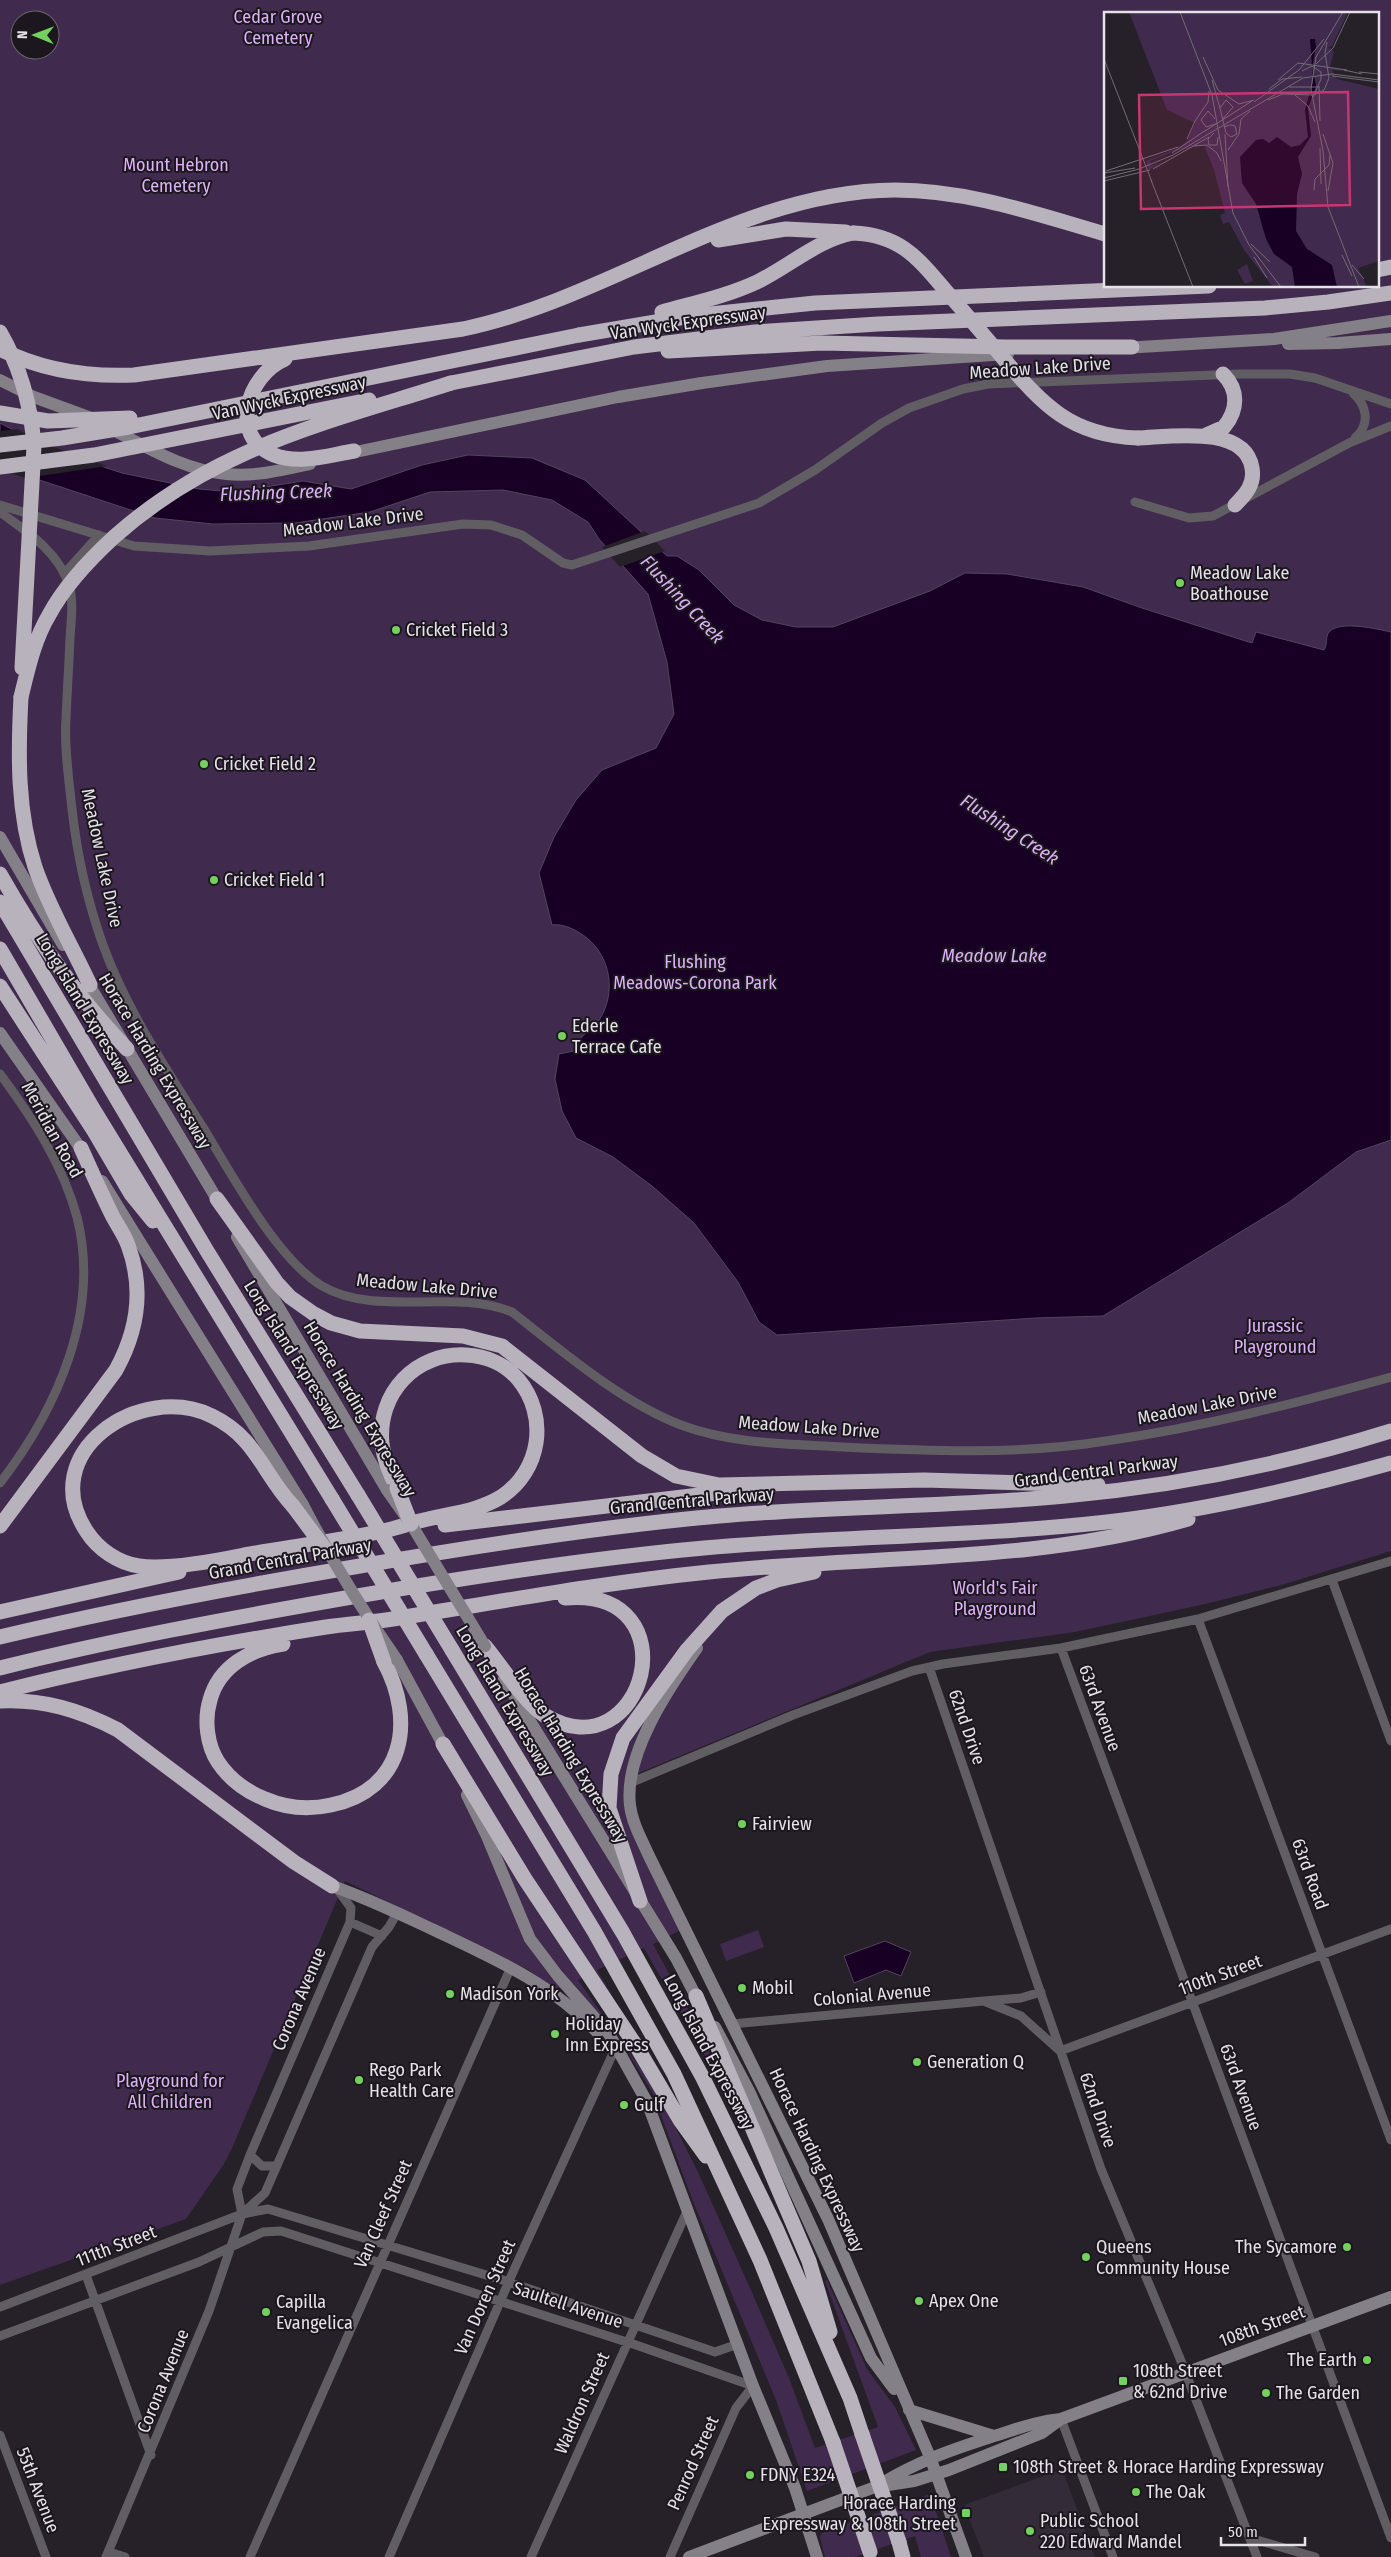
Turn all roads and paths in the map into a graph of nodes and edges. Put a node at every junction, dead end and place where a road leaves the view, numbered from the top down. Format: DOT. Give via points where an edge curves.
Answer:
graph roads {
  1 [pos="853,233"];
  2 [pos="1104,234"];
  3 [pos="666,255"];
  4 [pos="1391,267"];
  5 [pos="1378,270"];
  6 [pos="1161,288"];
  7 [pos="1391,293"];
  8 [pos="1391,321"];
  9 [pos="0,332"];
  10 [pos="579,335"];
  11 [pos="1391,339"];
  12 [pos="1243,342"];
  13 [pos="1132,347"];
  14 [pos="325,350"];
  15 [pos="2,351"];
  16 [pos="584,356"];
  17 [pos="1223,374"];
  18 [pos="0,380"];
  19 [pos="451,383"];
  20 [pos="1346,388"];
  21 [pos="1391,404"];
  22 [pos="0,414"];
  23 [pos="194,414"];
  24 [pos="1391,426"];
  25 [pos="1202,435"];
  26 [pos="1349,443"];
  27 [pos="0,445"];
  28 [pos="354,452"];
  29 [pos="0,467"];
  30 [pos="1135,502"];
  31 [pos="0,505"];
  32 [pos="1235,505"];
  33 [pos="0,512"];
  34 [pos="99,535"];
  35 [pos="64,574"];
  36 [pos="21,697"];
  37 [pos="0,837"];
  38 [pos="0,874"];
  39 [pos="0,902"];
  40 [pos="0,950"];
  41 [pos="90,985"];
  42 [pos="0,986"];
  43 [pos="0,1033"];
  44 [pos="127,1049"];
  45 [pos="0,1074"];
  46 [pos="81,1148"];
  47 [pos="216,1199"];
  48 [pos="188,1264"];
  49 [pos="1391,1377"];
  50 [pos="1391,1431"];
  51 [pos="1391,1463"];
  52 [pos="0,1483"];
  53 [pos="774,1485"];
  54 [pos="1144,1487"];
  55 [pos="392,1489"];
  56 [pos="1271,1494"];
  57 [pos="298,1505"];
  58 [pos="411,1524"];
  59 [pos="0,1526"];
  60 [pos="384,1531"];
  61 [pos="326,1549"];
  62 [pos="219,1560"];
  63 [pos="897,1560"];
  64 [pos="1391,1561"];
  65 [pos="1332,1580"];
  66 [pos="478,1605"];
  67 [pos="0,1612"];
  68 [pos="722,1612"];
  69 [pos="1198,1619"];
  70 [pos="374,1621"];
  71 [pos="0,1637"];
  72 [pos="485,1646"];
  73 [pos="1060,1648"];
  74 [pos="390,1661"];
  75 [pos="929,1666"];
  76 [pos="0,1668"];
  77 [pos="0,1692"];
  78 [pos="0,1701"];
  79 [pos="1391,1741"];
  80 [pos="443,1744"];
  81 [pos="630,1783"];
  82 [pos="332,1886"];
  83 [pos="640,1901"];
  84 [pos="397,1913"];
  85 [pos="350,1922"];
  86 [pos="1391,1929"];
  87 [pos="382,1936"];
  88 [pos="1322,1954"];
  89 [pos="511,1967"];
  90 [pos="1041,1992"];
  91 [pos="696,1996"];
  92 [pos="984,2002"];
  93 [pos="1192,2003"];
  94 [pos="732,2024"];
  95 [pos="614,2051"];
  96 [pos="1060,2051"];
  97 [pos="629,2067"];
  98 [pos="1391,2140"];
  99 [pos="250,2155"];
  100 [pos="277,2166"];
  101 [pos="726,2186"];
  102 [pos="688,2209"];
  103 [pos="242,2214"];
  104 [pos="387,2246"];
  105 [pos="230,2248"];
  106 [pos="379,2263"];
  107 [pos="86,2275"];
  108 [pos="509,2282"];
  109 [pos="1391,2297"];
  110 [pos="501,2300"];
  111 [pos="95,2301"];
  112 [pos="0,2307"];
  113 [pos="635,2325"];
  114 [pos="1312,2326"];
  115 [pos="0,2336"];
  116 [pos="627,2342"];
  117 [pos="738,2344"];
  118 [pos="715,2352"];
  119 [pos="704,2367"];
  120 [pos="1186,2372"];
  121 [pos="753,2386"];
  122 [pos="850,2398"];
  123 [pos="908,2410"];
  124 [pos="1061,2419"];
  125 [pos="0,2435"];
  126 [pos="994,2436"];
  127 [pos="150,2455"];
  128 [pos="930,2458"];
  129 [pos="936,2474"];
  130 [pos="875,2487"];
  131 [pos="803,2514"];
  132 [pos="1250,2538"];
  133 [pos="1391,2538"];
  134 [pos="871,2554"];
  135 [pos="108,2555"];
  136 [pos="46,2557"];
  137 [pos="125,2557"];
  138 [pos="250,2557"];
  139 [pos="389,2557"];
  140 [pos="531,2557"];
  141 [pos="670,2557"];
  142 [pos="689,2557"];
  143 [pos="817,2557"];
  144 [pos="904,2557"];
  145 [pos="966,2557"];
  146 [pos="1113,2557"];
  147 [pos="1257,2557"];
  148 [pos="1315,2557"];
  1 -- 3 [label="highway" via="801,229 756,232"];
  1 -- 10 [label="highway" via="823,243 773,274 742,288"];
  1 -- 25 [label="highway, bridge" via="891,240 916,257 1033,393 1070,422 1116,437"];
  2 -- 3 [label="highway" via="967,196 929,191 876,191 836,195 773,210"];
  3 -- 14 [label="highway" via="503,320 448,332"];
  4 -- 5 [label="highway"];
  6 -- 10 [label="highway, Van Wyck Expressway" via="822,302 691,316"];
  7 -- 16 [label="highway, Van Wyck Expressway" via="1265,308 774,330"];
  8 -- 12 [label="main road"];
  9 -- 36 [label="highway, bridge" via="23,380 34,446"];
  10 -- 23 [label="highway, Van Wyck Expressway, bridge"];
  11 -- 12 [label="main road" via="1313,345"];
  12 -- 13 [label="main road"];
  13 -- 16 [label="highway" via="822,343"];
  13 -- 28 [label="main road" via="895,360 761,374 618,397"];
  14 -- 15 [label="highway" via="119,376 58,369"];
  14 -- 28 [label="highway" via="287,358 269,367 251,392 248,423 261,448 285,458 303,459"];
  16 -- 19 [label="highway, Van Wyck Expressway"];
  17 -- 20 [label="street, Meadow Lake Drive" via="1296,374"];
  17 -- 25 [label="highway" via="1235,392 1232,413 1224,427"];
  17 -- 34 [label="street, Meadow Lake Drive" via="988,384 962,389 930,399 882,423 815,470 759,502 572,565 563,563 522,535 491,525 464,524 309,546 210,550 134,546"];
  18 -- 28 [label="main road" via="88,417 165,456 212,472 266,472"];
  19 -- 29 [label="highway, Van Wyck Expressway, bridge" via="94,456"];
  19 -- 36 [label="highway, bridge" via="255,448 201,474 152,506 93,557 60,597 35,644"];
  20 -- 21 [label="street, Meadow Lake Drive"];
  20 -- 26 [label="street" via="1362,403 1366,416 1362,430"];
  22 -- 23 [label="highway, bridge" via="61,422"];
  23 -- 27 [label="highway, Van Wyck Expressway, bridge" via="80,436"];
  24 -- 26 [label="street"];
  25 -- 32 [label="highway" via="1218,437 1248,456 1253,479 1246,494"];
  26 -- 32 [label="street"];
  30 -- 32 [label="street" via="1195,519 1214,516"];
  31 -- 34 [label="street, Meadow Lake Drive"];
  33 -- 35 [label="street, Meadow Lake Drive" via="39,540"];
  34 -- 35 [label="street"];
  35 -- 49 [label="street, Meadow Lake Drive" via="72,607 65,723 73,814 86,884 103,944 139,1023 264,1225 302,1272 324,1286 362,1299 501,1308 512,1312 638,1405 682,1426 764,1443 975,1451 1104,1442 1262,1412"];
  36 -- 41 [label="highway" via="19,777 30,848 48,899"];
  37 -- 41 [label="main road, Horace Harding Expressway"];
  38 -- 44 [label="highway" via="63,975"];
  39 -- 122 [label="highway, Long Island Expressway, bridge" via="207,1251 610,1911 683,2041 776,2228"];
  40 -- 48 [label="highway"];
  41 -- 44 [label="main road, Horace Harding Expressway"];
  42 -- 48 [label="highway" via="131,1194"];
  43 -- 46 [label="main road"];
  44 -- 47 [label="main road, Horace Harding Expressway"];
  45 -- 52 [label="street, Meridian Road" via="43,1139 67,1190 80,1231 84,1280 77,1329 57,1389 30,1441"];
  46 -- 57 [label="main road"];
  46 -- 59 [label="highway" via="132,1258 137,1285 135,1324 116,1370"];
  47 -- 53 [label="highway" via="276,1283 290,1297 322,1318 360,1331 463,1336 493,1343 517,1356 666,1472 708,1483"];
  47 -- 55 [label="main road, Horace Harding Expressway"];
  48 -- 101 [label="highway, bridge" via="614,1966 693,2111"];
  50 -- 54 [label="highway, Grand Central Parkway" via="1265,1465"];
  51 -- 56 [label="highway"];
  53 -- 54 [label="highway" via="924,1480"];
  53 -- 60 [label="highway"];
  54 -- 71 [label="highway, Grand Central Parkway" via="1042,1498 756,1513 571,1532 229,1588"];
  55 -- 58 [label="highway, bridge"];
  55 -- 60 [label="highway" via="382,1432 388,1402 406,1376 432,1359 460,1355 496,1362 519,1380 533,1407 538,1436 534,1456 518,1482 478,1508"];
  56 -- 63 [label="highway" via="1139,1533 1014,1550"];
  56 -- 76 [label="highway" via="1190,1510 1084,1524 755,1544 538,1567 234,1618"];
  57 -- 61 [label="highway, bridge"];
  57 -- 62 [label="highway" via="245,1439 201,1411 175,1406 150,1408 124,1416 102,1430 82,1456 75,1478 78,1513 94,1541 112,1556 143,1567"];
  58 -- 72 [label="main road, Horace Harding Expressway, bridge"];
  60 -- 62 [label="highway"];
  61 -- 70 [label="main road, bridge"];
  62 -- 67 [label="highway" via="174,1574"];
  63 -- 66 [label="highway" via="710,1571 561,1590"];
  63 -- 68 [label="highway" via="777,1580 745,1594"];
  64 -- 65 [label="street"];
  65 -- 69 [label="street"];
  65 -- 79 [label="street"];
  66 -- 70 [label="highway"];
  66 -- 72 [label="highway" via="576,1597 604,1603 621,1613 634,1628 643,1646 644,1668 637,1690 623,1710 596,1724 574,1726 554,1720 530,1704"];
  68 -- 81 [label="main road, Horace Harding Expressway" via="656,1716 635,1759"];
  68 -- 83 [label="highway" via="687,1650 637,1717 614,1760 609,1786 610,1808"];
  69 -- 73 [label="street"];
  69 -- 88 [label="street, 63rd Road"];
  70 -- 74 [label="highway, bridge"];
  70 -- 74 [label="highway" via="329,1636 271,1646 234,1664 219,1679 208,1710 208,1734 215,1757 237,1784 281,1805 316,1808 358,1797 375,1785 389,1768 400,1738 398,1700"];
  70 -- 77 [label="highway" via="225,1644"];
  72 -- 83 [label="main road, Horace Harding Expressway"];
  73 -- 75 [label="street"];
  73 -- 93 [label="street, 63rd Avenue"];
  74 -- 80 [label="main road"];
  75 -- 81 [label="street" via="793,1716"];
  75 -- 90 [label="street, 62nd Drive"];
  78 -- 82 [label="highway" via="40,1702 64,1707 118,1730 294,1862"];
  80 -- 97 [label="main road" via="486,1834 530,1939 609,2034"];
  80 -- 101 [label="highway" via="525,1879"];
  81 -- 94 [label="main road, Horace Harding Expressway" via="630,1806 637,1828"];
  82 -- 84 [label="main road"];
  82 -- 85 [label="street" via="348,1901"];
  83 -- 91 [label="main road, Horace Harding Expressway"];
  84 -- 87 [label="street, Corona Avenue"];
  84 -- 89 [label="main road"];
  85 -- 87 [label="street"];
  85 -- 99 [label="street, Corona Avenue"];
  86 -- 88 [label="street, 110th Street"];
  87 -- 100 [label="street, Corona Avenue" via="372,1947"];
  88 -- 93 [label="street, 110th Street"];
  88 -- 98 [label="street, 63rd Road"];
  89 -- 95 [label="main road" via="573,2009"];
  89 -- 104 [label="street, Van Cleef Street"];
  90 -- 92 [label="street, Colonial Avenue"];
  90 -- 96 [label="street, 62nd Drive"];
  91 -- 122 [label="highway" via="809,2261"];
  91 -- 123 [label="main road, Horace Harding Expressway" via="749,2091 871,2358"];
  92 -- 94 [label="street, Colonial Avenue"];
  92 -- 96 [label="street, Colonial Avenue" via="1021,2016"];
  93 -- 96 [label="street, 110th Street"];
  93 -- 114 [label="street, 63rd Avenue"];
  94 -- 123 [label="main road, Horace Harding Expressway" via="828,2219"];
  95 -- 97 [label="main road"];
  95 -- 108 [label="street, Van Doren Street"];
  96 -- 120 [label="street, 62nd Drive" via="1101,2169"];
  97 -- 102 [label="main road" via="648,2102"];
  99 -- 100 [label="street" via="262,2166"];
  99 -- 103 [label="street, Corona Avenue" via="238,2189"];
  100 -- 103 [label="street, Corona Avenue" via="264,2193"];
  101 -- 134 [label="highway, bridge" via="792,2336"];
  102 -- 113 [label="street, Waldron Street"];
  102 -- 117 [label="main road"];
  103 -- 104 [label="street, Saultell Avenue" via="268,2209"];
  103 -- 105 [label="street, Corona Avenue"];
  103 -- 107 [label="street, 111th Street"];
  104 -- 106 [label="street, Van Cleef Street"];
  104 -- 108 [label="street, Saultell Avenue"];
  105 -- 106 [label="street, Saultell Avenue" via="263,2232 280,2231"];
  105 -- 111 [label="street"];
  105 -- 127 [label="street, Corona Avenue" via="209,2311"];
  106 -- 110 [label="street, Saultell Avenue"];
  106 -- 138 [label="street, Van Cleef Street"];
  107 -- 111 [label="street"];
  107 -- 112 [label="street, 111th Street"];
  108 -- 110 [label="street, Van Doren Street"];
  108 -- 113 [label="street, Saultell Avenue"];
  109 -- 114 [label="main road, 108th Street"];
  110 -- 116 [label="street, Saultell Avenue"];
  110 -- 139 [label="street, Van Doren Street"];
  111 -- 115 [label="street"];
  111 -- 127 [label="street"];
  113 -- 116 [label="street, Waldron Street"];
  113 -- 118 [label="street, Saultell Avenue"];
  114 -- 120 [label="main road, 108th Street"];
  114 -- 133 [label="street, 63rd Avenue"];
  116 -- 119 [label="street, Saultell Avenue"];
  116 -- 140 [label="street, Waldron Street"];
  117 -- 118 [label="street"];
  117 -- 121 [label="main road"];
  118 -- 119 [label="street"];
  119 -- 121 [label="street, Saultell Avenue"];
  120 -- 124 [label="main road, 108th Street"];
  120 -- 132 [label="street, 62nd Drive"];
  121 -- 131 [label="main road"];
  121 -- 141 [label="street, Penrod Street" via="736,2408"];
  122 -- 144 [label="highway, Long Island Expressway, bridge"];
  123 -- 126 [label="main road"];
  123 -- 128 [label="main road, Horace Harding Expressway"];
  124 -- 126 [label="main road, 108th Street" via="1039,2421"];
  124 -- 129 [label="main road, 108th Street" via="1042,2433"];
  124 -- 146 [label="street"];
  125 -- 136 [label="street, 55th Avenue"];
  126 -- 128 [label="main road, 108th Street"];
  127 -- 135 [label="street, Corona Avenue"];
  128 -- 129 [label="main road, Horace Harding Expressway"];
  128 -- 130 [label="main road, 108th Street"];
  129 -- 130 [label="main road, 108th Street"];
  129 -- 145 [label="main road, Horace Harding Expressway"];
  130 -- 131 [label="main road, 108th Street"];
  131 -- 142 [label="main road, 108th Street"];
  131 -- 143 [label="main road"];
  132 -- 147 [label="street, 62nd Drive"];
  132 -- 148 [label="street"];
  135 -- 137 [label="street"];
}
